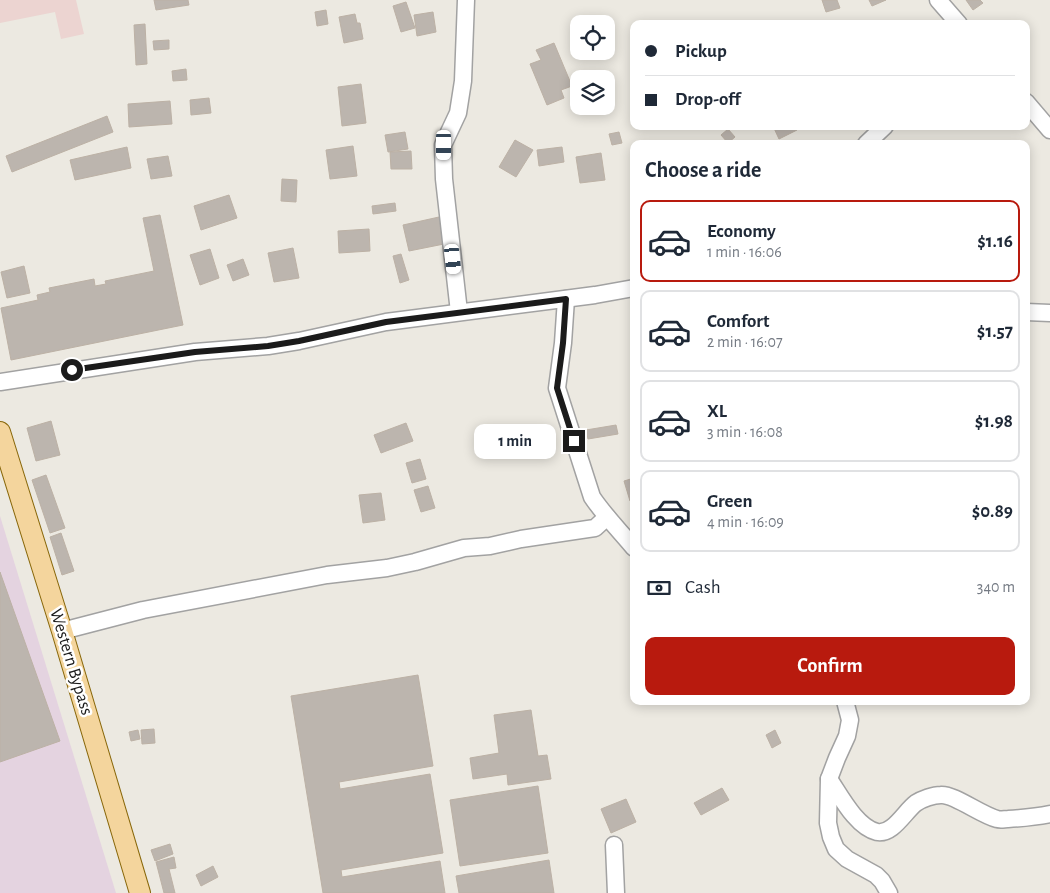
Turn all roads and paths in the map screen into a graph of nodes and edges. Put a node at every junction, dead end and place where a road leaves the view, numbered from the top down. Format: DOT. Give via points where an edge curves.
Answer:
graph roads {
  1 [pos="466,0"];
  2 [pos="938,0"];
  3 [pos="956,20"];
  4 [pos="1030,107"];
  5 [pos="881,130"];
  6 [pos="1050,130"];
  7 [pos="870,140"];
  8 [pos="630,289"];
  9 [pos="566,299"];
  10 [pos="459,312"];
  11 [pos="1030,312"];
  12 [pos="1050,313"];
  13 [pos="0,382"];
  14 [pos="0,432"];
  15 [pos="607,516"];
  16 [pos="630,543"];
  17 [pos="62,631"];
  18 [pos="846,705"];
  19 [pos="829,779"];
  20 [pos="1050,814"];
  21 [pos="614,846"];
  22 [pos="140,893"];
  23 [pos="616,893"];
  24 [pos="889,893"];
  1 -- 10 [label="street" via="463,81 458,113 444,145 444,179"];
  2 -- 3 [label="street"];
  4 -- 6 [label="street"];
  5 -- 7 [label="street"];
  8 -- 9 [label="street"];
  9 -- 10 [label="street"];
  9 -- 15 [label="street" via="557,388 592,497"];
  10 -- 13 [label="street" via="373,324 268,346 195,352"];
  11 -- 12 [label="street"];
  14 -- 17 [label="main road, Western Bypass"];
  15 -- 16 [label="street"];
  15 -- 17 [label="street" via="595,528 588,530 464,548 387,568 326,575 143,610"];
  17 -- 22 [label="main road, Western Bypass"];
  18 -- 19 [label="street" via="850,720 847,736"];
  19 -- 20 [label="street" via="853,815 876,832 889,829 915,804 933,796 952,797 998,819"];
  19 -- 24 [label="street" via="828,823 836,849 876,875"];
  21 -- 23 [label="street"];
}
